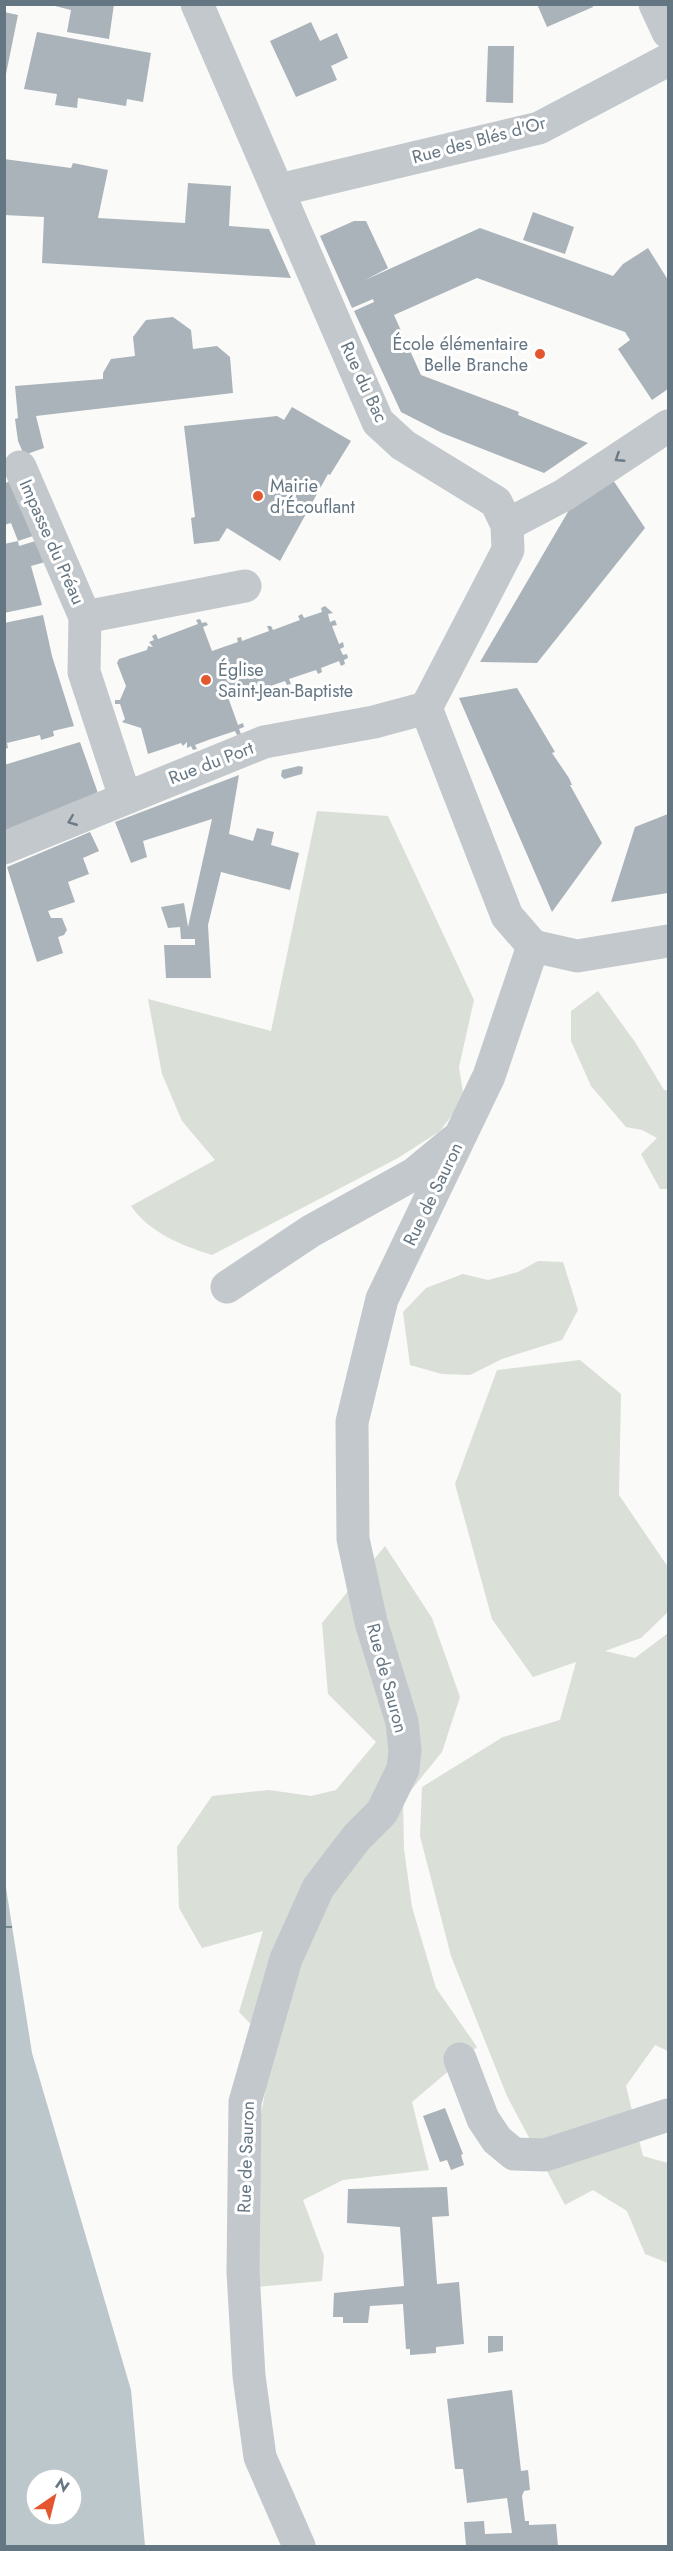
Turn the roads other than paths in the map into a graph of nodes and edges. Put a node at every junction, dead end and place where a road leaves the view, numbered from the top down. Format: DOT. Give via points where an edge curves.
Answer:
graph roads {
  1 [pos="197,4"];
  2 [pos="655,4"];
  3 [pos="669,32"];
  4 [pos="669,60"];
  5 [pos="279,190"];
  6 [pos="669,426"];
  7 [pos="20,467"];
  8 [pos="507,525"];
  9 [pos="245,586"];
  10 [pos="86,618"];
  11 [pos="426,708"];
  12 [pos="125,797"];
  13 [pos="4,848"];
  14 [pos="669,941"];
  15 [pos="533,946"];
  16 [pos="463,1134"];
  17 [pos="227,1287"];
  18 [pos="460,2059"];
  19 [pos="669,2115"];
  20 [pos="299,2547"];
  1 -- 5 [label="street, Rue du Bac"];
  2 -- 3 [label="street"];
  4 -- 5 [label="street, Rue des Blés d'Or" via="539,128"];
  5 -- 8 [label="street, Rue du Bac" via="378,422 403,445 496,502"];
  6 -- 8 [label="street, one-way" via="564,495"];
  7 -- 10 [label="street, Impasse du Préau"];
  8 -- 11 [label="street" via="508,550"];
  9 -- 10 [label="street"];
  10 -- 12 [label="street" via="84,672"];
  11 -- 12 [label="street, Rue du Port" via="374,722 264,742"];
  11 -- 15 [label="street" via="507,916"];
  12 -- 13 [label="street, Rue du Port, one-way"];
  14 -- 15 [label="street" via="577,956"];
  15 -- 16 [label="street, Rue de Sauron" via="489,1076"];
  16 -- 17 [label="street" via="414,1174 312,1231"];
  16 -- 20 [label="street, Rue de Sauron" via="382,1299 352,1422 353,1539 371,1622 402,1722 403,1770 382,1812 357,1837 318,1888 286,1959 245,2102 243,2272 249,2376 260,2457"];
  18 -- 19 [label="street" via="483,2119 497,2140 514,2154 545,2155"];
}
